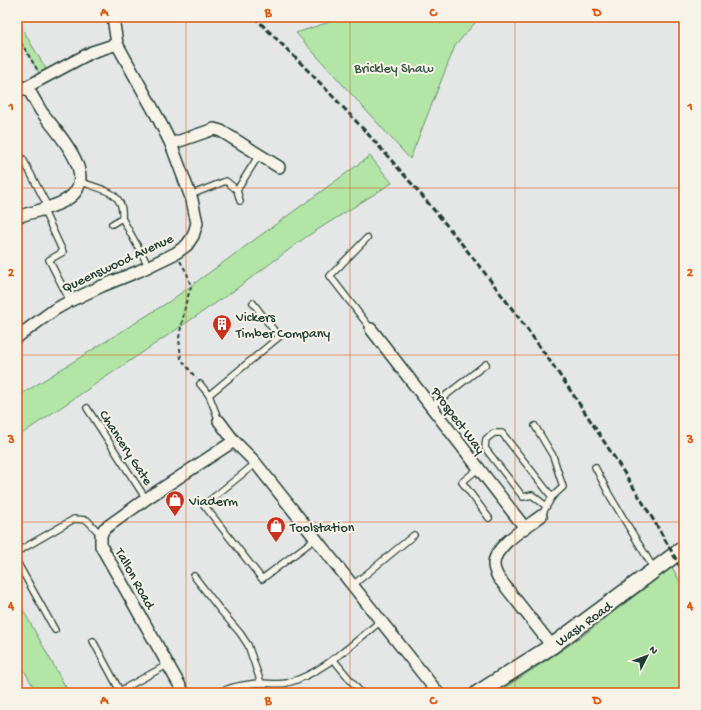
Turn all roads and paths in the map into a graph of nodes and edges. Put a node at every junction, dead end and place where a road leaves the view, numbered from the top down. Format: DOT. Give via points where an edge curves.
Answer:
graph roads {
  1 [pos="113,17"];
  2 [pos="17,36"];
  3 [pos="117,44"];
  4 [pos="42,78"];
  5 [pos="22,90"];
  6 [pos="172,144"];
  7 [pos="259,155"];
  8 [pos="17,162"];
  9 [pos="279,167"];
  10 [pos="81,182"];
  11 [pos="237,190"];
  12 [pos="190,195"];
  13 [pos="240,201"];
  14 [pos="45,208"];
  15 [pos="17,217"];
  16 [pos="122,218"];
  17 [pos="112,224"];
  18 [pos="367,238"];
  19 [pos="176,253"];
  20 [pos="149,267"];
  21 [pos="70,301"];
  22 [pos="253,302"];
  23 [pos="371,329"];
  24 [pos="17,337"];
  25 [pos="486,364"];
  26 [pos="200,384"];
  27 [pos="209,395"];
  28 [pos="431,407"];
  29 [pos="87,408"];
  30 [pos="219,421"];
  31 [pos="535,426"];
  32 [pos="234,441"];
  33 [pos="256,463"];
  34 [pos="595,467"];
  35 [pos="478,469"];
  36 [pos="552,497"];
  37 [pos="146,499"];
  38 [pos="546,506"];
  39 [pos="541,516"];
  40 [pos="489,518"];
  41 [pos="525,528"];
  42 [pos="101,535"];
  43 [pos="414,535"];
  44 [pos="315,539"];
  45 [pos="684,548"];
  46 [pos="17,552"];
  47 [pos="17,562"];
  48 [pos="655,570"];
  49 [pos="194,576"];
  50 [pos="353,585"];
  51 [pos="381,622"];
  52 [pos="55,630"];
  53 [pos="93,641"];
  54 [pos="552,646"];
  55 [pos="333,659"];
  56 [pos="167,665"];
  57 [pos="261,683"];
  58 [pos="118,692"];
  59 [pos="184,693"];
  60 [pos="219,693"];
  61 [pos="361,693"];
  62 [pos="438,693"];
  63 [pos="478,693"];
  1 -- 3 [label="street"];
  2 -- 4 [label="path"];
  3 -- 4 [label="street" via="92,52"];
  3 -- 6 [label="street, Queenswood Avenue"];
  4 -- 5 [label="street"];
  5 -- 10 [label="street" via="64,140 80,171"];
  6 -- 7 [label="street" via="214,129"];
  6 -- 12 [label="street, Queenswood Avenue"];
  7 -- 9 [label="street"];
  7 -- 11 [label="lane"];
  8 -- 14 [label="lane" via="23,159"];
  10 -- 14 [label="street" via="66,201"];
  10 -- 16 [label="lane" via="115,196 123,209"];
  11 -- 12 [label="lane" via="226,181"];
  11 -- 13 [label="lane"];
  12 -- 19 [label="street, Queenswood Avenue" via="197,223 188,245"];
  14 -- 15 [label="street"];
  14 -- 21 [label="lane" via="63,252 49,260"];
  16 -- 17 [label="lane"];
  16 -- 20 [label="lane"];
  18 -- 23 [label="lane" via="330,276"];
  19 -- 20 [label="street, Queenswood Avenue"];
  19 -- 26 [label="path" via="191,287 179,338 181,359"];
  20 -- 21 [label="street, Queenswood Avenue"];
  21 -- 24 [label="street, Queenswood Avenue"];
  22 -- 27 [label="lane" via="279,336"];
  23 -- 28 [label="street, Prospect Way"];
  25 -- 28 [label="lane"];
  26 -- 27 [label="lane"];
  27 -- 30 [label="lane"];
  28 -- 35 [label="street, Prospect Way"];
  29 -- 37 [label="lane, Chancery Gate"];
  30 -- 32 [label="street"];
  31 -- 36 [label="lane" via="553,456 563,487"];
  32 -- 33 [label="street"];
  32 -- 37 [label="street"];
  33 -- 44 [label="street"];
  33 -- 44 [label="lane" via="204,505 262,579"];
  34 -- 48 [label="lane"];
  35 -- 40 [label="lane" via="462,482"];
  35 -- 41 [label="street, Prospect Way"];
  36 -- 38 [label="lane"];
  36 -- 38 [label="lane" via="502,433 494,433 486,439 485,448 524,497 532,495"];
  37 -- 42 [label="street" via="104,529"];
  38 -- 39 [label="lane"];
  39 -- 41 [label="street"];
  41 -- 54 [label="street" via="502,546 495,556 494,566 498,577"];
  42 -- 46 [label="lane" via="87,520 74,519"];
  42 -- 56 [label="street, Tallon Road" via="101,546"];
  43 -- 50 [label="lane"];
  44 -- 50 [label="street"];
  45 -- 48 [label="street, Wash Road"];
  47 -- 52 [label="lane"];
  48 -- 54 [label="street, Wash Road"];
  49 -- 57 [label="lane" via="248,645"];
  50 -- 51 [label="street"];
  51 -- 55 [label="lane"];
  51 -- 62 [label="street"];
  53 -- 58 [label="lane"];
  54 -- 63 [label="street, Wash Road"];
  55 -- 57 [label="lane" via="319,670 287,683"];
  55 -- 61 [label="lane"];
  56 -- 58 [label="lane"];
  56 -- 59 [label="street, Tallon Road"];
  57 -- 60 [label="lane" via="236,686"];
}
